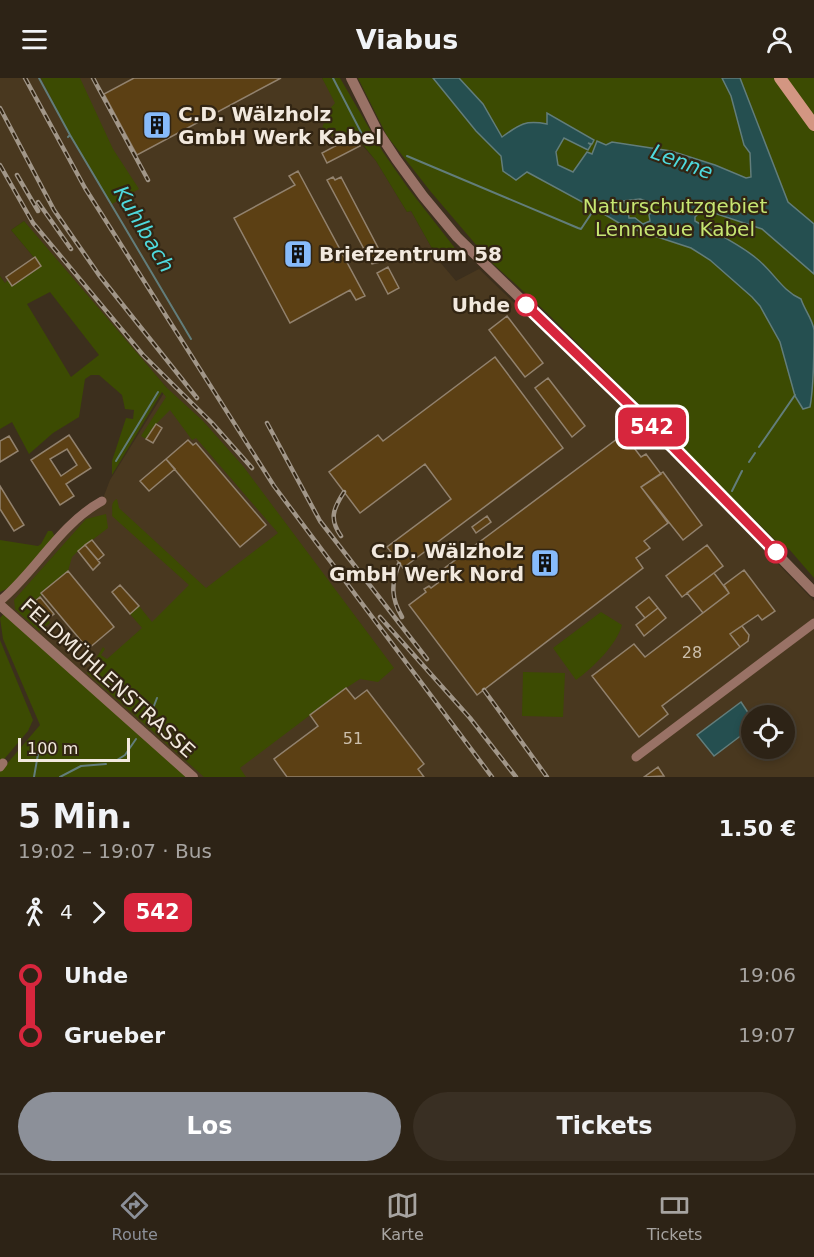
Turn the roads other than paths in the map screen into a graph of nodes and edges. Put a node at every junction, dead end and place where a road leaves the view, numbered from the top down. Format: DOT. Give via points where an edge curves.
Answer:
graph roads {
  1 [pos="351,78"];
  2 [pos="780,78"];
  3 [pos="814,125"];
  4 [pos="102,501"];
  5 [pos="814,592"];
  6 [pos="0,603"];
  7 [pos="814,623"];
  8 [pos="636,757"];
  9 [pos="193,777"];
  1 -- 5 [label="street" via="396,159 457,237 675,449"];
  2 -- 3 [label="main road"];
  4 -- 6 [label="street" via="84,513"];
  6 -- 9 [label="street, FELDMÜHLENSTRASSE"];
  7 -- 8 [label="street"];
}
